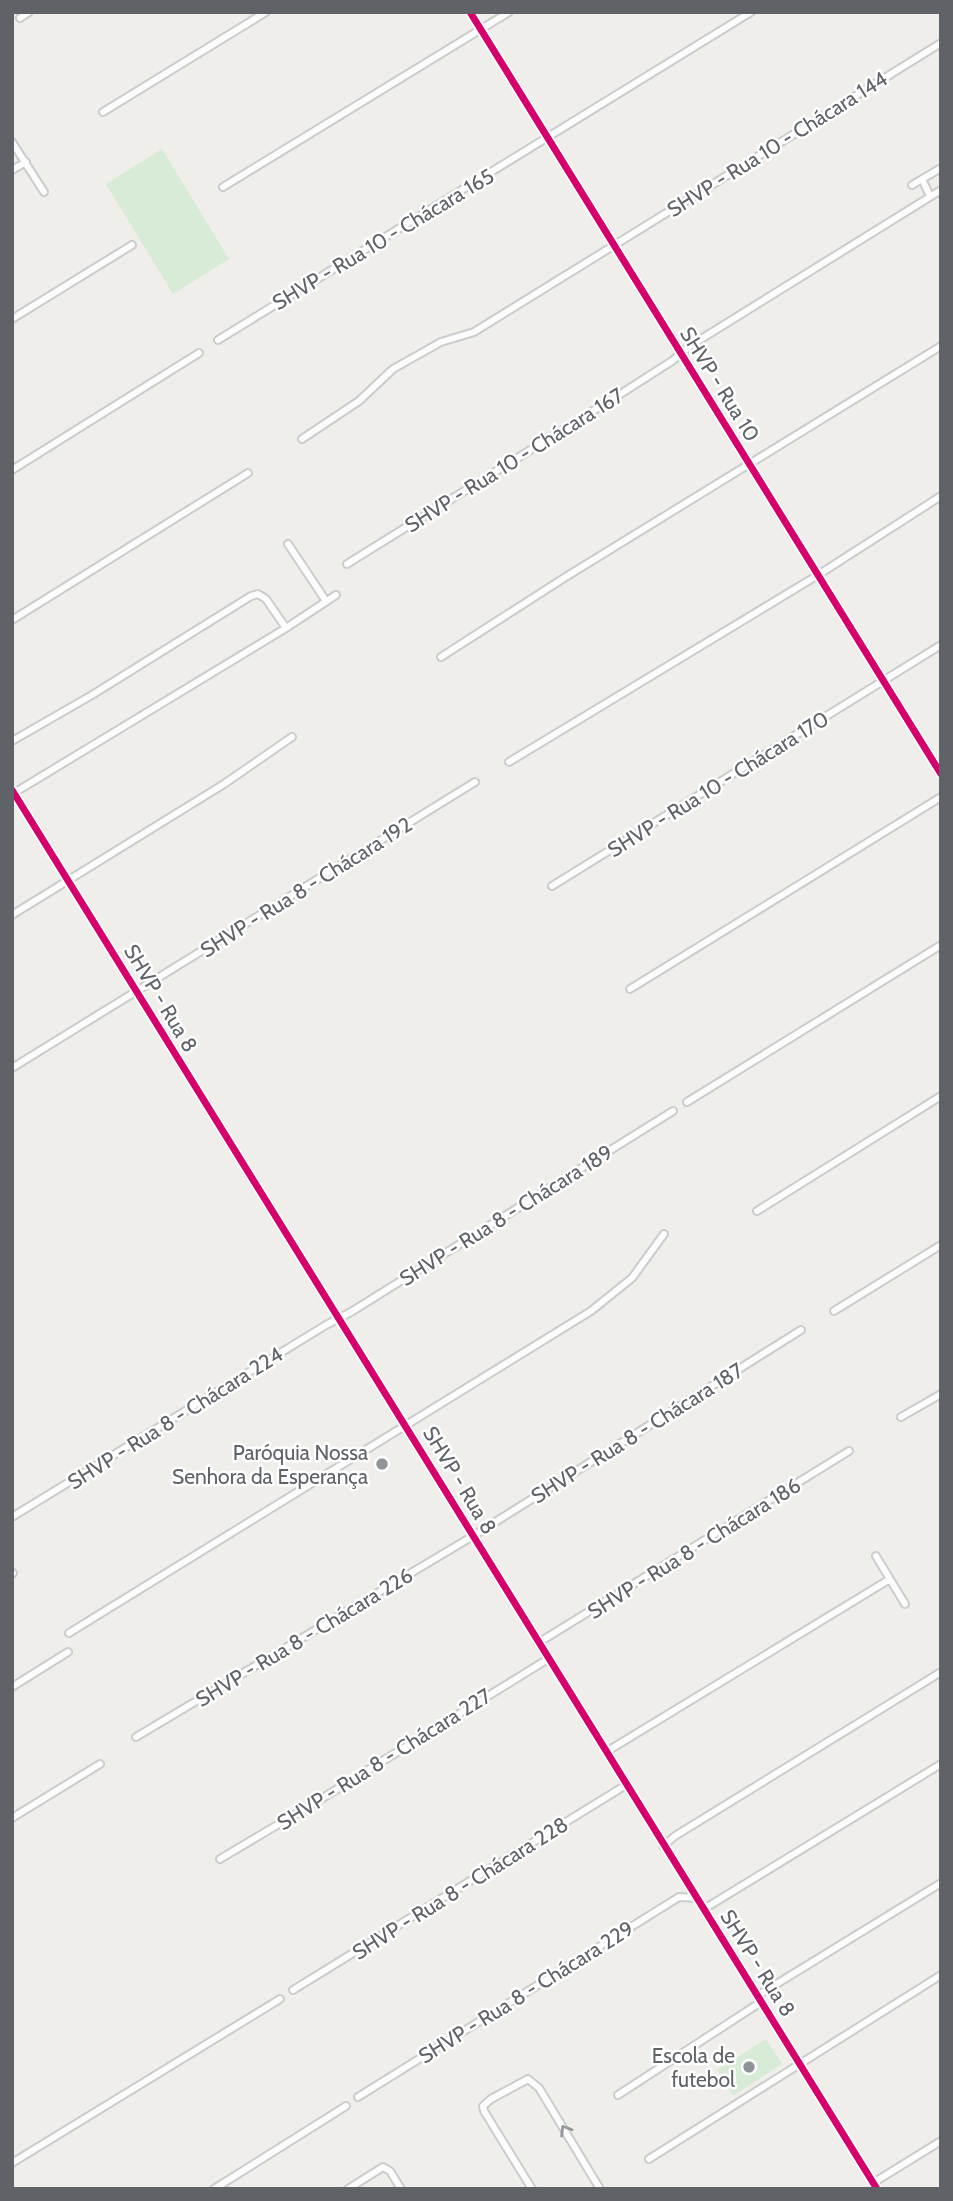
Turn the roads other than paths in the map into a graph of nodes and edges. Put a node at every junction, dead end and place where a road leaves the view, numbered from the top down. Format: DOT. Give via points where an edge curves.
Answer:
graph roads {
  1 [pos="29,12"];
  2 [pos="265,12"];
  3 [pos="470,12"];
  4 [pos="509,12"];
  5 [pos="751,12"];
  6 [pos="20,18"];
  7 [pos="481,30"];
  8 [pos="941,43"];
  9 [pos="103,112"];
  10 [pos="547,138"];
  11 [pos="12,142"];
  12 [pos="26,162"];
  13 [pos="941,168"];
  14 [pos="12,170"];
  15 [pos="922,179"];
  16 [pos="912,185"];
  17 [pos="223,187"];
  18 [pos="941,190"];
  19 [pos="44,192"];
  20 [pos="930,196"];
  21 [pos="132,245"];
  22 [pos="614,246"];
  23 [pos="12,319"];
  24 [pos="218,340"];
  25 [pos="941,346"];
  26 [pos="199,353"];
  27 [pos="681,354"];
  28 [pos="302,439"];
  29 [pos="749,463"];
  30 [pos="12,470"];
  31 [pos="248,473"];
  32 [pos="941,496"];
  33 [pos="288,544"];
  34 [pos="347,564"];
  35 [pos="818,575"];
  36 [pos="336,595"];
  37 [pos="326,601"];
  38 [pos="12,620"];
  39 [pos="286,628"];
  40 [pos="941,645"];
  41 [pos="441,657"];
  42 [pos="883,680"];
  43 [pos="292,737"];
  44 [pos="12,741"];
  45 [pos="509,762"];
  46 [pos="941,774"];
  47 [pos="475,782"];
  48 [pos="13,792"];
  49 [pos="941,797"];
  50 [pos="69,880"];
  51 [pos="552,886"];
  52 [pos="12,915"];
  53 [pos="941,945"];
  54 [pos="630,989"];
  55 [pos="137,992"];
  56 [pos="12,1068"];
  57 [pos="941,1096"];
  58 [pos="687,1102"];
  59 [pos="673,1111"];
  60 [pos="757,1211"];
  61 [pos="664,1234"];
  62 [pos="941,1245"];
  63 [pos="834,1311"];
  64 [pos="338,1318"];
  65 [pos="801,1330"];
  66 [pos="941,1394"];
  67 [pos="901,1417"];
  68 [pos="405,1424"];
  69 [pos="849,1451"];
  70 [pos="12,1517"];
  71 [pos="473,1536"];
  72 [pos="876,1556"];
  73 [pos="890,1579"];
  74 [pos="905,1604"];
  75 [pos="69,1633"];
  76 [pos="538,1643"];
  77 [pos="68,1652"];
  78 [pos="548,1659"];
  79 [pos="941,1672"];
  80 [pos="12,1687"];
  81 [pos="136,1737"];
  82 [pos="606,1752"];
  83 [pos="100,1764"];
  84 [pos="941,1764"];
  85 [pos="626,1785"];
  86 [pos="12,1818"];
  87 [pos="663,1846"];
  88 [pos="220,1858"];
  89 [pos="941,1883"];
  90 [pos="697,1898"];
  91 [pos="704,1909"];
  92 [pos="941,1975"];
  93 [pos="293,1990"];
  94 [pos="279,1999"];
  95 [pos="759,1999"];
  96 [pos="799,2063"];
  97 [pos="618,2095"];
  98 [pos="358,2097"];
  99 [pos="346,2106"];
  100 [pos="941,2141"];
  101 [pos="649,2159"];
  102 [pos="12,2163"];
  103 [pos="875,2186"];
  104 [pos="214,2189"];
  105 [pos="348,2189"];
  106 [pos="401,2189"];
  107 [pos="532,2189"];
  108 [pos="600,2189"];
  1 -- 6 [label="street"];
  2 -- 9 [label="street"];
  3 -- 7 [label="street, SHVP - Rua 10"];
  4 -- 7 [label="street"];
  5 -- 10 [label="street, SHVP - Rua 10 - Chácara 165"];
  7 -- 10 [label="street, SHVP - Rua 10"];
  7 -- 17 [label="street"];
  8 -- 22 [label="street, SHVP - Rua 10 - Chácara 144"];
  10 -- 22 [label="street, SHVP - Rua 10"];
  10 -- 24 [label="street, SHVP - Rua 10 - Chácara 165"];
  11 -- 12 [label="street"];
  12 -- 14 [label="street"];
  12 -- 19 [label="street"];
  13 -- 15 [label="street"];
  15 -- 16 [label="street"];
  15 -- 20 [label="street"];
  18 -- 20 [label="street, SHVP - Rua 10 - Chácara 167"];
  20 -- 27 [label="street, SHVP - Rua 10 - Chácara 167"];
  21 -- 23 [label="street"];
  22 -- 27 [label="street, SHVP - Rua 10"];
  22 -- 28 [label="street, SHVP - Rua 10 - Chácara 144" via="474,332 440,342 393,369 359,401"];
  25 -- 29 [label="street"];
  26 -- 30 [label="street"];
  27 -- 29 [label="street, SHVP - Rua 10"];
  27 -- 34 [label="street, SHVP - Rua 10 - Chácara 167"];
  29 -- 35 [label="street, SHVP - Rua 10"];
  29 -- 41 [label="street"];
  31 -- 38 [label="street"];
  32 -- 35 [label="street"];
  33 -- 37 [label="street"];
  35 -- 42 [label="street, SHVP - Rua 10"];
  35 -- 45 [label="street"];
  36 -- 37 [label="street"];
  37 -- 39 [label="street"];
  39 -- 44 [label="street" via="266,599 251,596"];
  39 -- 48 [label="street"];
  40 -- 42 [label="street, SHVP - Rua 10 - Chácara 170"];
  42 -- 46 [label="street, SHVP - Rua 10"];
  42 -- 51 [label="street, SHVP - Rua 10 - Chácara 170"];
  43 -- 50 [label="street"];
  47 -- 55 [label="street, SHVP - Rua 8 - Chácara 192"];
  48 -- 50 [label="street, SHVP - Rua 8"];
  49 -- 54 [label="street"];
  50 -- 52 [label="street"];
  50 -- 55 [label="street, SHVP - Rua 8"];
  53 -- 58 [label="street"];
  55 -- 56 [label="street, SHVP - Rua 8 - Chácara 192"];
  55 -- 64 [label="street, SHVP - Rua 8"];
  57 -- 60 [label="street"];
  59 -- 64 [label="street, SHVP - Rua 8 - Chácara 189"];
  61 -- 68 [label="street" via="618,1291"];
  62 -- 63 [label="street"];
  64 -- 68 [label="street, SHVP - Rua 8"];
  64 -- 70 [label="street, SHVP - Rua 8 - Chácara 224"];
  65 -- 71 [label="street, SHVP - Rua 8 - Chácara 187"];
  66 -- 67 [label="street"];
  68 -- 71 [label="street, SHVP - Rua 8"];
  68 -- 75 [label="street"];
  69 -- 76 [label="street, SHVP - Rua 8 - Chácara 186"];
  71 -- 76 [label="street, SHVP - Rua 8"];
  71 -- 81 [label="street, SHVP - Rua 8 - Chácara 226"];
  72 -- 73 [label="street"];
  73 -- 74 [label="street"];
  73 -- 82 [label="street"];
  76 -- 78 [label="street, SHVP - Rua 8"];
  77 -- 80 [label="street"];
  78 -- 82 [label="street, SHVP - Rua 8"];
  78 -- 88 [label="street, SHVP - Rua 8 - Chácara 227"];
  79 -- 87 [label="street"];
  82 -- 85 [label="street, SHVP - Rua 8"];
  83 -- 86 [label="street"];
  84 -- 91 [label="street"];
  85 -- 87 [label="street, SHVP - Rua 8"];
  85 -- 93 [label="street, SHVP - Rua 8 - Chácara 228"];
  87 -- 90 [label="street, SHVP - Rua 8"];
  89 -- 95 [label="street"];
  90 -- 91 [label="street, SHVP - Rua 8"];
  90 -- 98 [label="street, SHVP - Rua 8 - Chácara 229" via="682,1895"];
  91 -- 95 [label="street, SHVP - Rua 8"];
  92 -- 96 [label="street"];
  94 -- 102 [label="street"];
  95 -- 96 [label="street, SHVP - Rua 8"];
  95 -- 97 [label="street"];
  96 -- 101 [label="street"];
  96 -- 103 [label="street, SHVP - Rua 8"];
  99 -- 104 [label="street"];
  100 -- 103 [label="street"];
  105 -- 106 [label="street" via="383,2167"];
  108 -- 107 [label="street, one-way" via="539,2088 528,2079 483,2106"];
}
